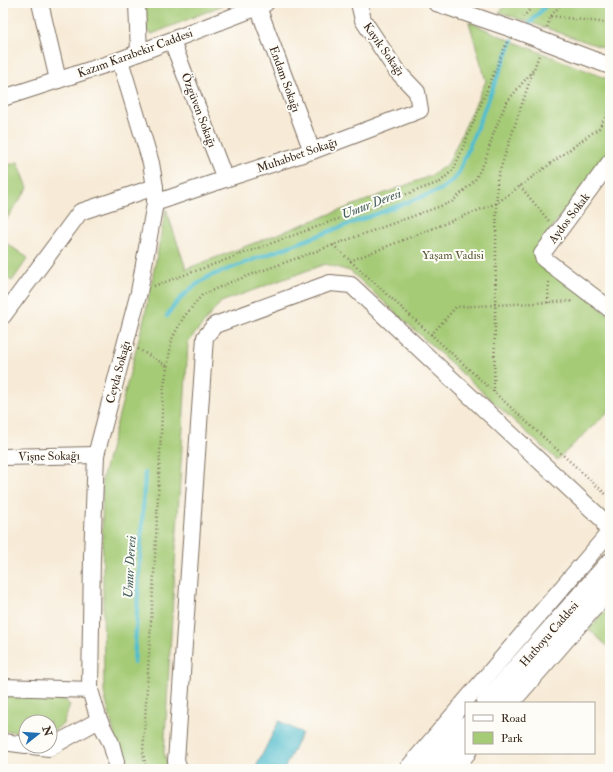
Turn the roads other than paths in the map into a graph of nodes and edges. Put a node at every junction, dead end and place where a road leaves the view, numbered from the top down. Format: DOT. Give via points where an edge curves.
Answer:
graph roads {
  1 [pos="40,3"];
  2 [pos="136,3"];
  3 [pos="359,3"];
  4 [pos="436,3"];
  5 [pos="262,5"];
  6 [pos="172,41"];
  7 [pos="139,53"];
  8 [pos="120,60"];
  9 [pos="610,66"];
  10 [pos="58,80"];
  11 [pos="417,92"];
  12 [pos="3,98"];
  13 [pos="312,151"];
  14 [pos="610,162"];
  15 [pos="226,179"];
  16 [pos="155,187"];
  17 [pos="155,203"];
  18 [pos="610,310"];
  19 [pos="3,316"];
  20 [pos="96,455"];
  21 [pos="3,457"];
  22 [pos="610,564"];
  23 [pos="610,586"];
  24 [pos="3,687"];
  25 [pos="90,690"];
  26 [pos="488,702"];
  27 [pos="509,702"];
  28 [pos="99,720"];
  29 [pos="465,728"];
  30 [pos="3,742"];
  31 [pos="58,743"];
  32 [pos="18,744"];
  33 [pos="465,752"];
  34 [pos="115,769"];
  35 [pos="179,769"];
  36 [pos="407,769"];
  37 [pos="429,769"];
  38 [pos="451,769"];
  1 -- 10 [label="street"];
  2 -- 7 [label="street"];
  3 -- 11 [label="street, Kayık Sokağı" via="363,20 396,70"];
  4 -- 9 [label="street"];
  5 -- 6 [label="street, Kazım Karabekir Caddesi"];
  5 -- 13 [label="street, Endam Sokağı"];
  6 -- 7 [label="street, Kazım Karabekir Caddesi"];
  6 -- 15 [label="street, Özgüven Sokağı"];
  7 -- 8 [label="street, Kazım Karabekir Caddesi"];
  8 -- 10 [label="street, Kazım Karabekir Caddesi"];
  8 -- 16 [label="street, Ceyda Sokağı" via="151,163"];
  10 -- 12 [label="street, Kazım Karabekir Caddesi"];
  11 -- 13 [label="street, Muhabbet Sokağı" via="420,110"];
  13 -- 15 [label="street, Muhabbet Sokağı"];
  14 -- 18 [label="street, Aydos Sokak" via="542,254 544,259"];
  15 -- 17 [label="street, Muhabbet Sokağı"];
  16 -- 17 [label="street, Ceyda Sokağı"];
  16 -- 19 [label="street" via="80,212"];
  17 -- 20 [label="street, Ceyda Sokağı" via="139,292"];
  20 -- 21 [label="street, Vişne Sokağı"];
  20 -- 25 [label="street, Ceyda Sokağı"];
  22 -- 26 [label="main road, Hatboyu Caddesi"];
  23 -- 27 [label="main road, Hatboyu Caddesi"];
  24 -- 25 [label="street"];
  25 -- 28 [label="street, Ceyda Sokağı"];
  28 -- 31 [label="street"];
  28 -- 34 [label="street, Ceyda Sokağı" via="111,742 116,762"];
  29 -- 37 [label="main road"];
  30 -- 32 [label="street"];
  33 -- 38 [label="main road"];
  35 -- 36 [label="street" via="176,761 205,338 215,325 330,283 351,285 604,520 608,534"];
}
